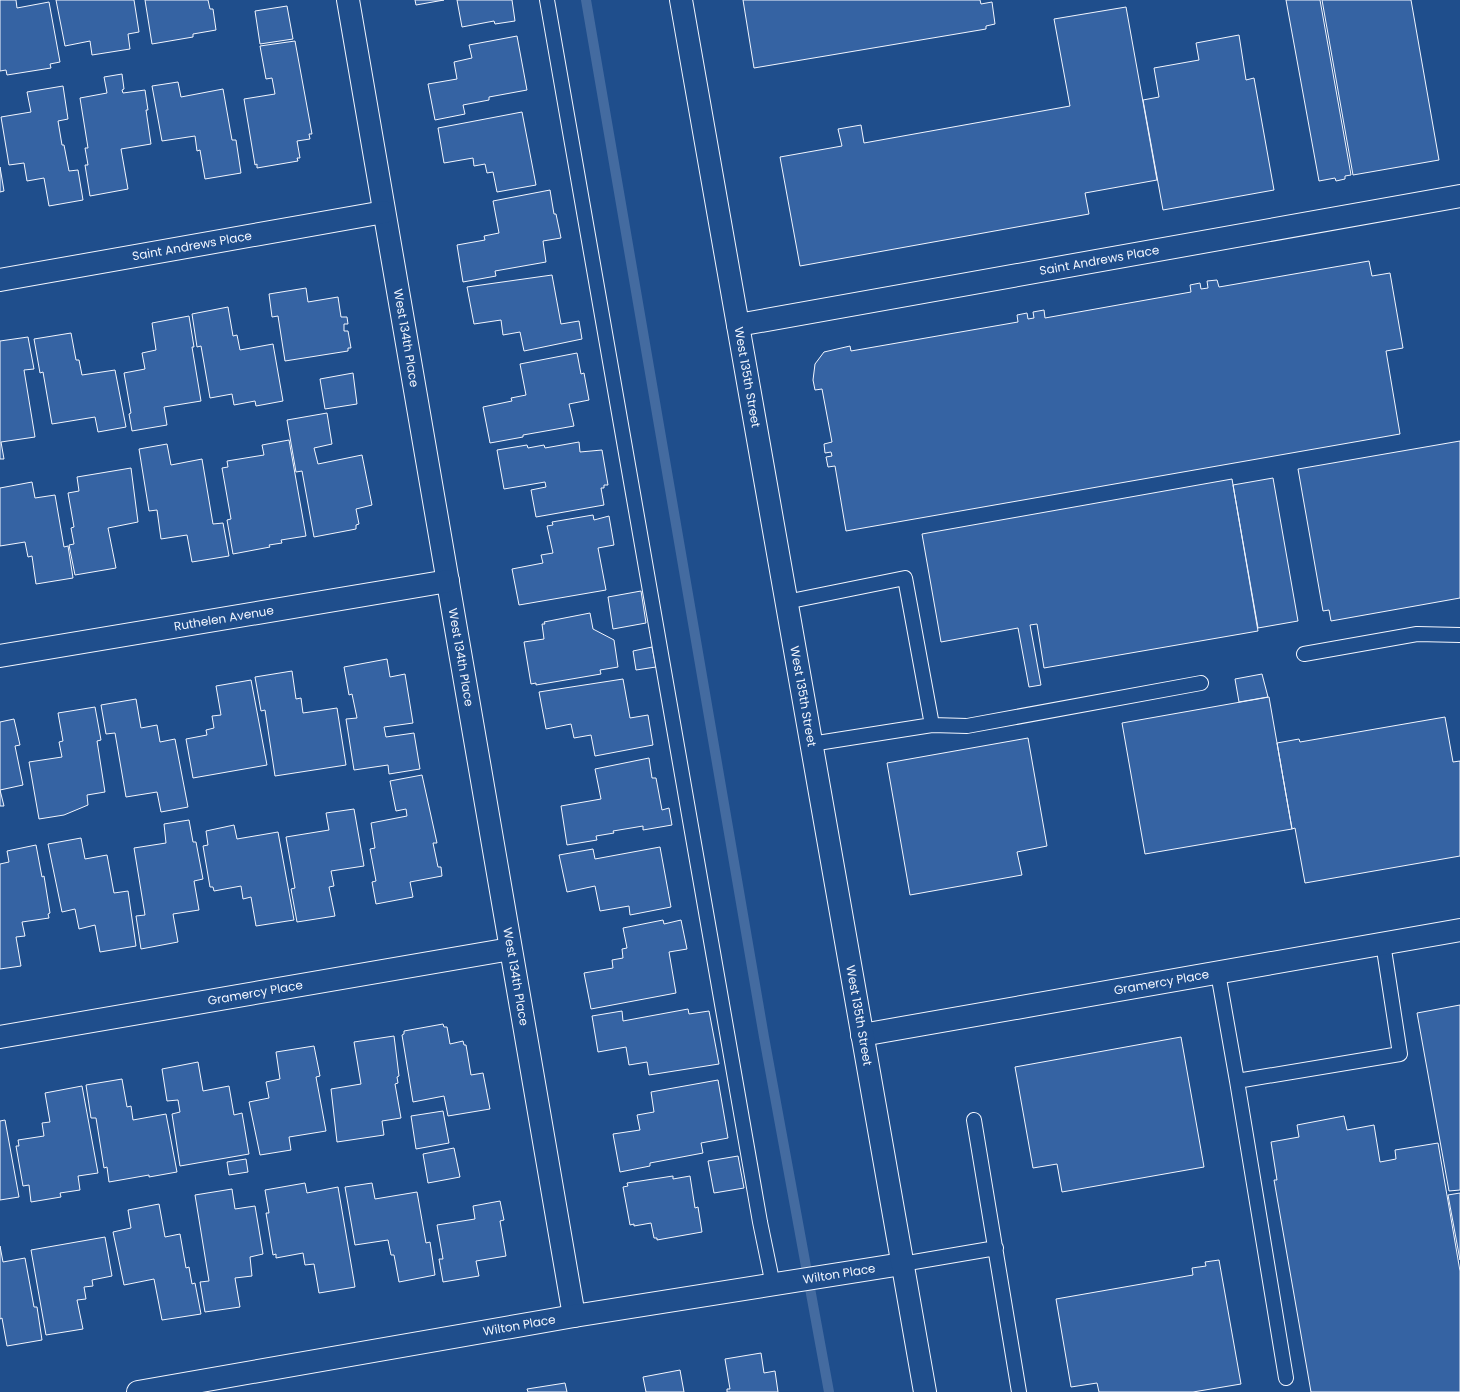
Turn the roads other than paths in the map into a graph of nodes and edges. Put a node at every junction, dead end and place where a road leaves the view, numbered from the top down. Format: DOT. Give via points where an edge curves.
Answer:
graph roads {
  1 [pos="348,0"];
  2 [pos="547,0"];
  3 [pos="681,0"];
  4 [pos="1460,196"];
  5 [pos="384,212"];
  6 [pos="0,280"];
  7 [pos="738,325"];
  8 [pos="448,580"];
  9 [pos="786,602"];
  10 [pos="1460,635"];
  11 [pos="1304,654"];
  12 [pos="0,656"];
  13 [pos="1201,683"];
  14 [pos="932,725"];
  15 [pos="811,744"];
  16 [pos="1460,930"];
  17 [pos="1383,944"];
  18 [pos="510,949"];
  19 [pos="1218,973"];
  20 [pos="862,1035"];
  21 [pos="0,1037"];
  22 [pos="1237,1081"];
  23 [pos="974,1120"];
  24 [pos="996,1248"];
  25 [pos="902,1264"];
  26 [pos="777,1284"];
  27 [pos="574,1316"];
  28 [pos="1286,1378"];
  29 [pos="138,1392"];
  30 [pos="925,1392"];
  31 [pos="1019,1392"];
  1 -- 5 [label="street, West 134th Place"];
  2 -- 26 [label="lane" via="760,1222"];
  3 -- 7 [label="street, West 135th Street"];
  4 -- 7 [label="street, Saint Andrews Place"];
  5 -- 6 [label="street, Saint Andrews Place"];
  5 -- 8 [label="street, West 134th Place"];
  7 -- 9 [label="street, West 135th Street"];
  8 -- 12 [label="street, Ruthelen Avenue"];
  8 -- 18 [label="street, West 134th Place"];
  9 -- 14 [label="lane" via="905,578"];
  9 -- 15 [label="street, West 135th Street"];
  10 -- 11 [label="lane" via="1417,634"];
  13 -- 14 [label="lane" via="967,726"];
  14 -- 15 [label="lane"];
  15 -- 20 [label="street, West 135th Street"];
  16 -- 17 [label="street, Gramercy Place"];
  17 -- 19 [label="street, Gramercy Place"];
  17 -- 22 [label="lane" via="1400,1054"];
  18 -- 21 [label="street, Gramercy Place"];
  18 -- 27 [label="street, West 134th Place"];
  19 -- 20 [label="street, Gramercy Place"];
  19 -- 22 [label="lane"];
  20 -- 25 [label="street, West 135th Street"];
  22 -- 28 [label="lane"];
  23 -- 24 [label="lane"];
  24 -- 25 [label="lane"];
  24 -- 31 [label="lane"];
  25 -- 26 [label="street, Wilton Place"];
  25 -- 30 [label="street, West 135th Street"];
  26 -- 27 [label="street, Wilton Place"];
  27 -- 29 [label="street, Wilton Place"];
}
